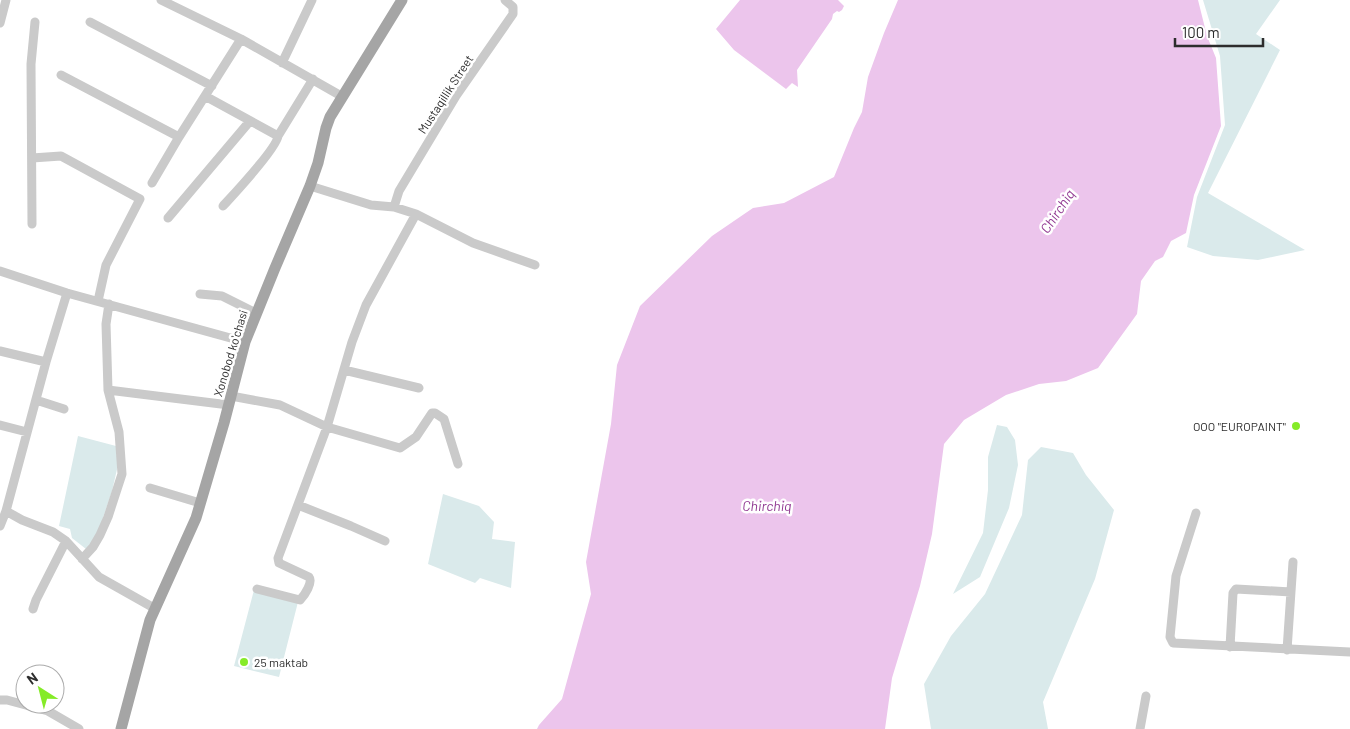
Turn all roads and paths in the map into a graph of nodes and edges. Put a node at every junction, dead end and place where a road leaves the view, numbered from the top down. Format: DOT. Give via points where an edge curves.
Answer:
graph roads {
  1 [pos="6,0"];
  2 [pos="161,0"];
  3 [pos="312,0"];
  4 [pos="402,0"];
  5 [pos="505,0"];
  6 [pos="35,22"];
  7 [pos="90,22"];
  8 [pos="0,24"];
  9 [pos="240,39"];
  10 [pos="282,63"];
  11 [pos="61,75"];
  12 [pos="313,79"];
  13 [pos="212,86"];
  14 [pos="206,96"];
  15 [pos="343,97"];
  16 [pos="250,121"];
  17 [pos="278,136"];
  18 [pos="179,137"];
  19 [pos="32,158"];
  20 [pos="152,183"];
  21 [pos="310,186"];
  22 [pos="223,206"];
  23 [pos="394,207"];
  24 [pos="416,214"];
  25 [pos="168,218"];
  26 [pos="32,224"];
  27 [pos="535,265"];
  28 [pos="0,271"];
  29 [pos="67,293"];
  30 [pos="200,294"];
  31 [pos="98,301"];
  32 [pos="109,304"];
  33 [pos="256,313"];
  34 [pos="246,342"];
  35 [pos="0,351"];
  36 [pos="46,362"];
  37 [pos="344,370"];
  38 [pos="418,388"];
  39 [pos="108,390"];
  40 [pos="36,400"];
  41 [pos="230,401"];
  42 [pos="64,409"];
  43 [pos="0,425"];
  44 [pos="327,427"];
  45 [pos="27,432"];
  46 [pos="458,464"];
  47 [pos="150,488"];
  48 [pos="200,503"];
  49 [pos="298,505"];
  50 [pos="6,511"];
  51 [pos="1196,513"];
  52 [pos="0,526"];
  53 [pos="66,541"];
  54 [pos="385,541"];
  55 [pos="82,560"];
  56 [pos="1293,562"];
  57 [pos="258,589"];
  58 [pos="1291,592"];
  59 [pos="154,608"];
  60 [pos="33,609"];
  61 [pos="1230,647"];
  62 [pos="1287,650"];
  63 [pos="1350,652"];
  64 [pos="1146,696"];
  65 [pos="0,700"];
  66 [pos="122,728"];
  67 [pos="79,729"];
  68 [pos="1140,729"];
  1 -- 8 [label="street"];
  2 -- 9 [label="street"];
  3 -- 10 [label="street"];
  4 -- 15 [label="main road, Xonobod koʻchasi"];
  5 -- 23 [label="street, Mustaqillik Street" via="513,7 513,14 456,96 400,191"];
  6 -- 19 [label="street" via="31,64"];
  7 -- 13 [label="street"];
  9 -- 10 [label="street"];
  9 -- 13 [label="street"];
  10 -- 12 [label="street"];
  11 -- 18 [label="street"];
  12 -- 15 [label="street"];
  12 -- 17 [label="street"];
  13 -- 14 [label="street"];
  14 -- 16 [label="street"];
  14 -- 18 [label="street"];
  15 -- 21 [label="main road, Xonobod koʻchasi" via="326,128"];
  16 -- 17 [label="street"];
  16 -- 25 [label="street"];
  17 -- 22 [label="street" via="278,141 264,159"];
  18 -- 20 [label="street"];
  19 -- 26 [label="street"];
  19 -- 31 [label="street" via="61,156 140,199 106,265"];
  21 -- 23 [label="street" via="371,205"];
  21 -- 33 [label="main road, Xonobod koʻchasi"];
  23 -- 24 [label="street"];
  24 -- 27 [label="street" via="473,242"];
  24 -- 37 [label="street" via="366,305"];
  28 -- 29 [label="street"];
  29 -- 31 [label="street"];
  29 -- 36 [label="street"];
  30 -- 33 [label="street" via="222,296"];
  31 -- 32 [label="street"];
  32 -- 34 [label="street"];
  32 -- 39 [label="street" via="106,324"];
  33 -- 34 [label="main road, Xonobod koʻchasi"];
  34 -- 41 [label="main road, Xonobod koʻchasi"];
  35 -- 36 [label="street"];
  36 -- 40 [label="street"];
  37 -- 38 [label="street"];
  37 -- 44 [label="street"];
  39 -- 41 [label="street"];
  39 -- 55 [label="street" via="119,432 122,474 100,535"];
  40 -- 42 [label="street"];
  40 -- 45 [label="street"];
  41 -- 44 [label="street" via="280,405"];
  41 -- 48 [label="main road, Xonobod koʻchasi"];
  43 -- 45 [label="street"];
  44 -- 46 [label="street" via="400,448 416,437 435,413 444,419"];
  44 -- 49 [label="street"];
  45 -- 50 [label="street"];
  47 -- 48 [label="street"];
  48 -- 59 [label="main road, Xonobod koʻchasi"];
  49 -- 54 [label="street"];
  49 -- 57 [label="street" via="278,561 282,566 311,578 304,596 300,600"];
  50 -- 52 [label="street"];
  50 -- 53 [label="street"];
  51 -- 61 [label="street" via="1176,576 1170,641"];
  53 -- 55 [label="street"];
  53 -- 60 [label="street"];
  55 -- 59 [label="street" via="99,577"];
  56 -- 58 [label="street"];
  58 -- 61 [label="street" via="1234,591"];
  58 -- 62 [label="street"];
  59 -- 66 [label="main road, Xonobod koʻchasi"];
  61 -- 62 [label="street"];
  62 -- 63 [label="street"];
  64 -- 68 [label="street"];
  65 -- 67 [label="street" via="48,712"];
}
